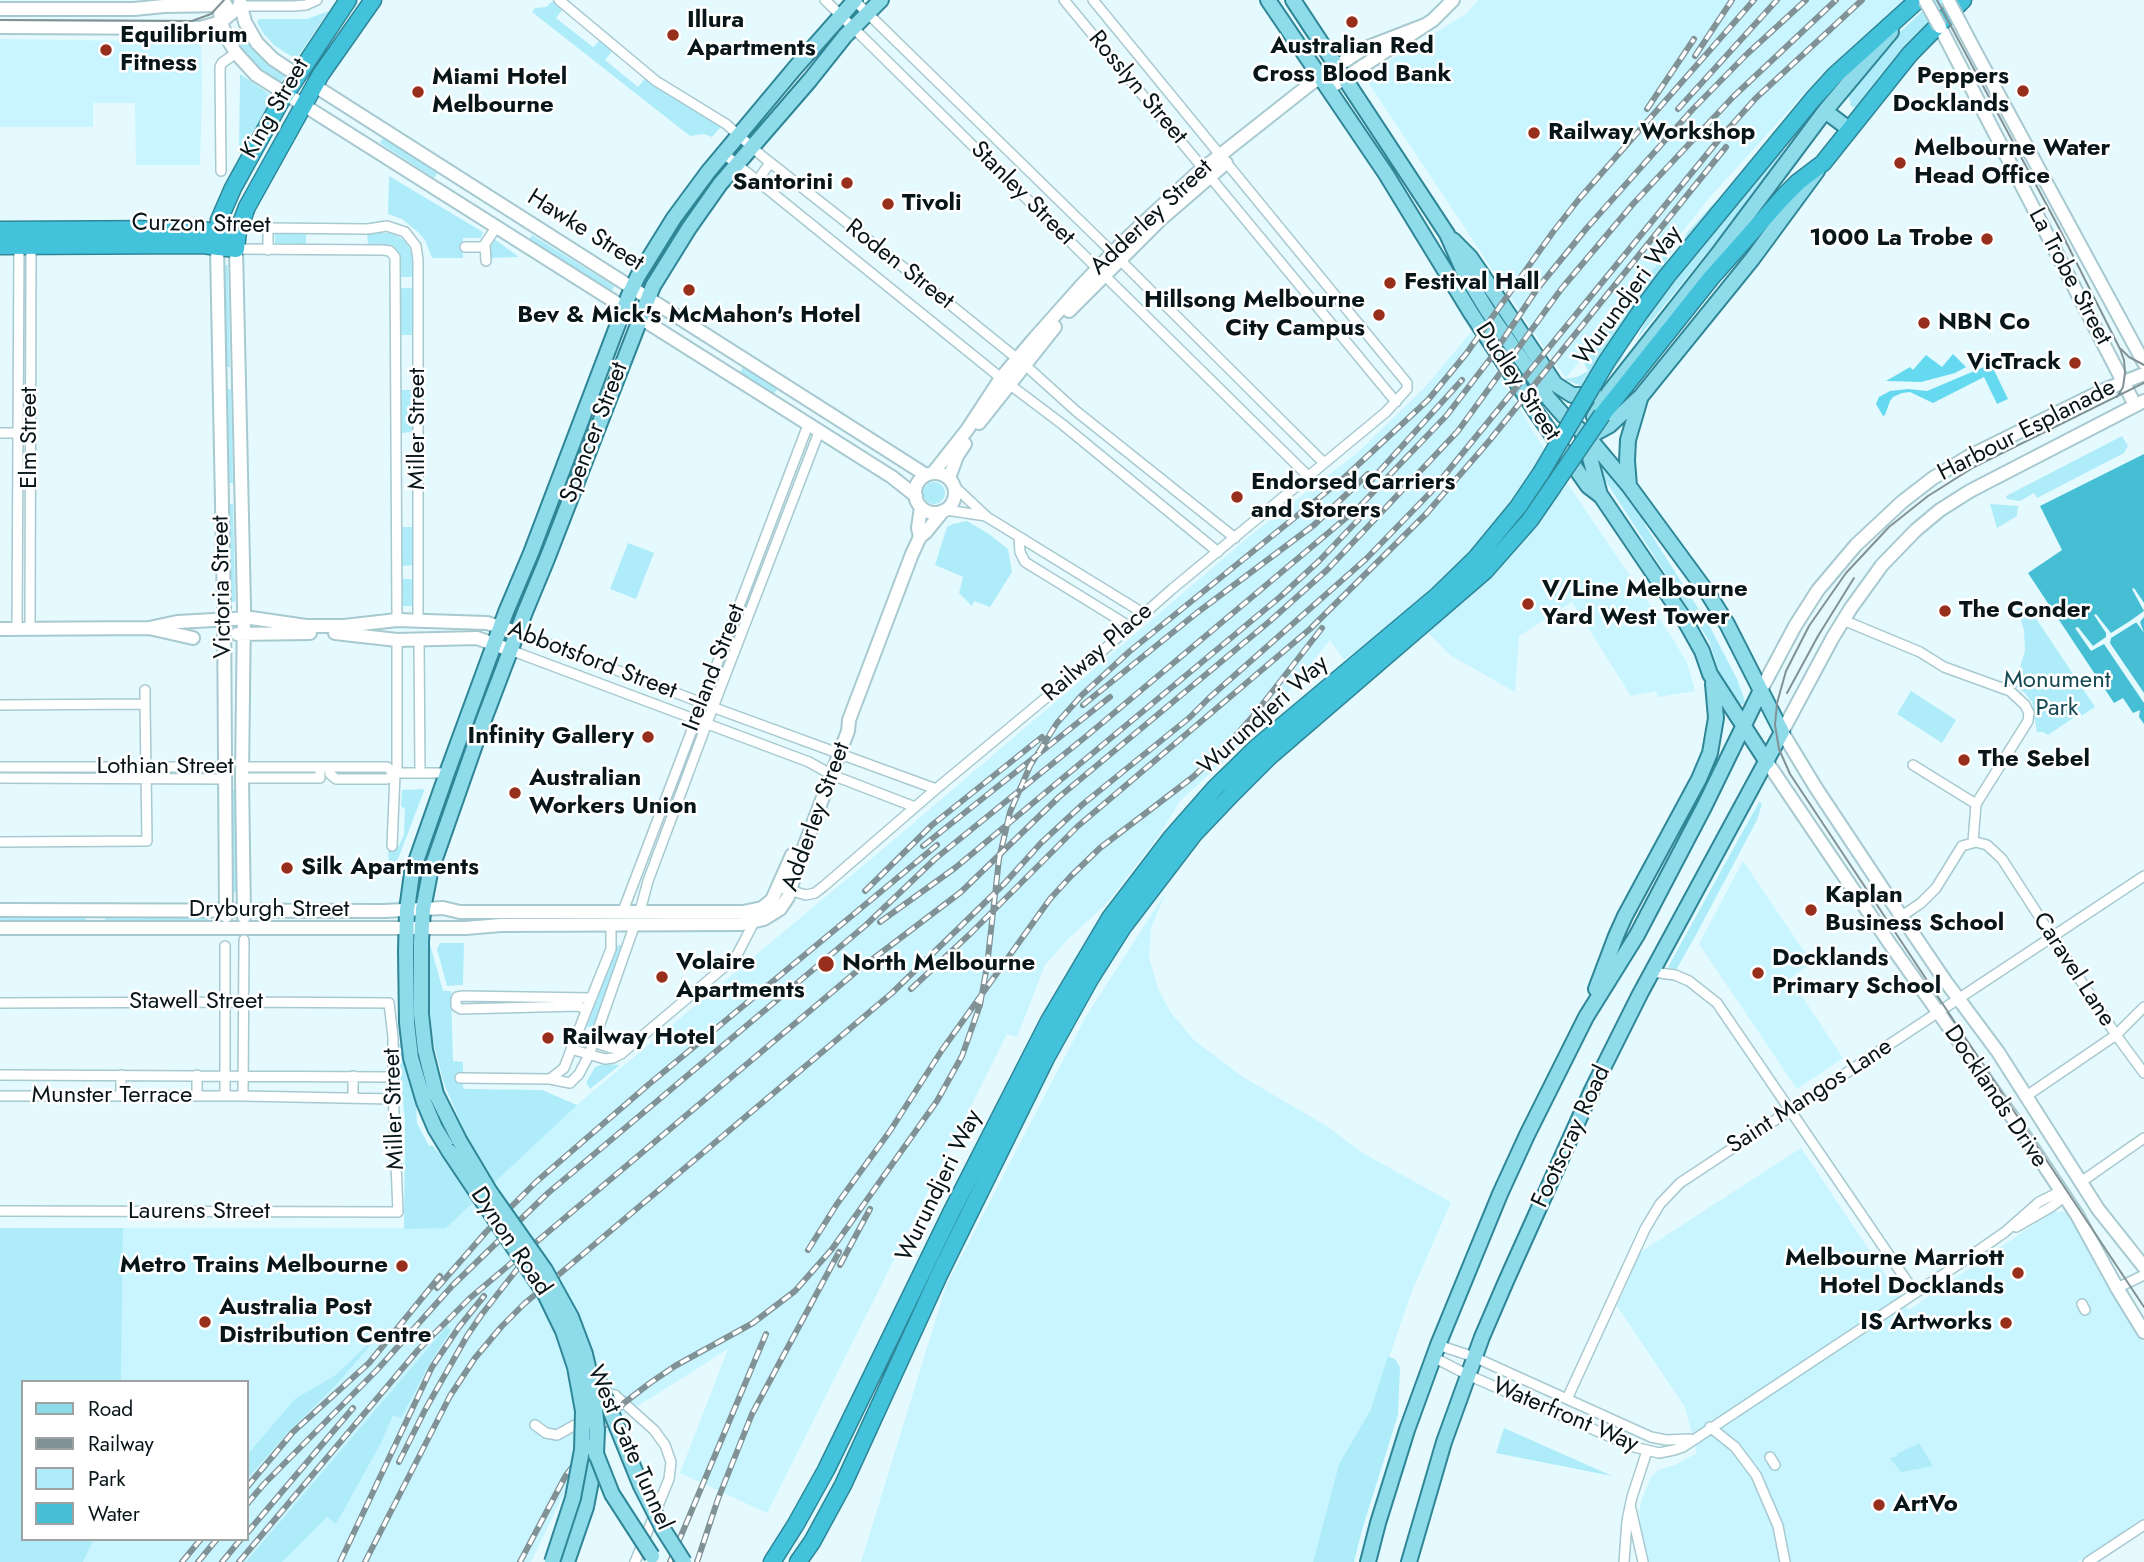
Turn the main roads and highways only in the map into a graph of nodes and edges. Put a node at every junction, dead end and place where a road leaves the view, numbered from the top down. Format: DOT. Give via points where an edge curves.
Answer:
graph roads {
  1 [pos="373,0"];
  2 [pos="855,0"];
  3 [pos="881,0"];
  4 [pos="1268,0"];
  5 [pos="1293,0"];
  6 [pos="1918,0"];
  7 [pos="1924,0"];
  8 [pos="1964,0"];
  9 [pos="345,1"];
  10 [pos="794,68"];
  11 [pos="298,75"];
  12 [pos="810,80"];
  13 [pos="314,86"];
  14 [pos="1825,111"];
  15 [pos="1849,129"];
  16 [pos="1823,163"];
  17 [pos="25,229"];
  18 [pos="0,230"];
  19 [pos="67,230"];
  20 [pos="1447,234"];
  21 [pos="140,238"];
  22 [pos="217,240"];
  23 [pos="0,246"];
  24 [pos="25,246"];
  25 [pos="67,246"];
  26 [pos="236,246"];
  27 [pos="1610,391"];
  28 [pos="1642,395"];
  29 [pos="591,397"];
  30 [pos="606,404"];
  31 [pos="1548,430"];
  32 [pos="1588,437"];
  33 [pos="1629,486"];
  34 [pos="1601,496"];
  35 [pos="551,500"];
  36 [pos="567,507"];
  37 [pos="531,553"];
  38 [pos="547,559"];
  39 [pos="1710,674"];
  40 [pos="1761,690"];
  41 [pos="468,716"];
  42 [pos="483,722"];
  43 [pos="1744,727"];
  44 [pos="1782,732"];
  45 [pos="1767,762"];
  46 [pos="406,927"];
  47 [pos="422,928"];
  48 [pos="1586,1017"];
  49 [pos="454,1146"];
  50 [pos="578,1332"];
  51 [pos="582,1399"];
  52 [pos="596,1455"];
  53 [pos="552,1562"];
  54 [pos="567,1562"];
  55 [pos="656,1562"];
  56 [pos="684,1562"];
  57 [pos="772,1562"];
  58 [pos="798,1562"];
  59 [pos="1368,1562"];
  60 [pos="1409,1562"];
  1 -- 13 [label="highway, King Street"];
  2 -- 10 [label="main road, Spencer Street"];
  3 -- 12 [label="main road, Spencer Street"];
  4 -- 31 [label="main road, Dudley Street" via="1386,174"];
  5 -- 20 [label="main road, Dudley Street"];
  6 -- 57 [label="highway, Wurundjeri Way, bridge" via="1835,75 1641,311 1541,473 1495,537 1437,596 1215,788 1110,918 1049,1021 826,1470"];
  7 -- 14 [label="main road, Wurundjeri Way"];
  8 -- 15 [label="highway, Wurundjeri Way" via="1910,54"];
  9 -- 11 [label="highway, King Street"];
  10 -- 12 [label="main road"];
  10 -- 29 [label="main road, Spencer Street" via="674,218 632,287"];
  11 -- 13 [label="highway, Hawke Street"];
  11 -- 22 [label="highway, King Street" via="220,214"];
  12 -- 30 [label="main road, Spencer Street" via="736,164 689,228 648,298"];
  13 -- 26 [label="highway, King Street" via="247,207"];
  14 -- 15 [label="main road"];
  14 -- 27 [label="main road, Wurundjeri Way"];
  15 -- 16 [label="highway, Wurundjeri Way"];
  16 -- 28 [label="main road, Wurundjeri Way"];
  16 -- 58 [label="highway, Wurundjeri Way, bridge" via="1798,182 1711,278 1602,415 1530,520 1485,571 1233,793 1194,834 1123,927 1046,1058 843,1485"];
  17 -- 18 [label="highway, Curzon Street"];
  17 -- 19 [label="highway, Curzon Street"];
  17 -- 24 [label="highway"];
  19 -- 21 [label="highway, Curzon Street"];
  19 -- 25 [label="highway"];
  20 -- 27 [label="main road" via="1470,257 1555,384 1576,396"];
  20 -- 32 [label="main road, Dudley Street" via="1487,310 1549,399"];
  21 -- 22 [label="highway, Curzon Street" via="198,229"];
  21 -- 25 [label="highway, Curzon Street"];
  22 -- 26 [label="highway, Curzon Street"];
  23 -- 24 [label="highway, Curzon Street"];
  24 -- 25 [label="highway, Curzon Street"];
  27 -- 32 [label="main road, Wurundjeri Way" via="1595,414"];
  28 -- 32 [label="main road" via="1610,425"];
  28 -- 33 [label="main road" via="1628,440"];
  29 -- 30 [label="main road"];
  29 -- 35 [label="main road, Spencer Street"];
  30 -- 36 [label="main road, Spencer Street"];
  31 -- 32 [label="main road"];
  31 -- 34 [label="main road, Dudley Street" via="1588,486"];
  32 -- 33 [label="main road, Dudley Street"];
  32 -- 34 [label="main road"];
  33 -- 40 [label="main road, Dudley Street" via="1718,609"];
  34 -- 39 [label="main road, Dudley Street" via="1686,621"];
  35 -- 36 [label="main road"];
  35 -- 37 [label="main road, Spencer Street"];
  36 -- 38 [label="main road, Spencer Street"];
  37 -- 38 [label="main road"];
  37 -- 41 [label="main road, Spencer Street"];
  38 -- 42 [label="main road, Spencer Street"];
  39 -- 43 [label="main road, Dudley Street"];
  39 -- 48 [label="main road, Footscray Road" via="1716,718 1710,753 1616,936"];
  40 -- 43 [label="main road, Footscray Road"];
  40 -- 44 [label="main road, Dudley Street"];
  41 -- 42 [label="main road"];
  41 -- 46 [label="main road, Spencer Street" via="414,867"];
  42 -- 47 [label="main road, Spencer Street" via="430,873"];
  43 -- 45 [label="main road, Dudley Street"];
  43 -- 48 [label="main road, Footscray Road" via="1637,935"];
  44 -- 45 [label="main road, Footscray Road"];
  45 -- 60 [label="main road, Footscray Road" via="1592,1090 1507,1279 1474,1357"];
  46 -- 49 [label="main road, Dynon Road" via="411,1058 424,1102"];
  47 -- 49 [label="main road, Dynon Road" via="425,1049"];
  48 -- 59 [label="main road, Footscray Road" via="1500,1194 1436,1351"];
  49 -- 50 [label="main road, Dynon Road, bridge" via="545,1270"];
  49 -- 51 [label="main road, Dynon Road, bridge" via="555,1312"];
  50 -- 52 [label="main road, Dynon Road, bridge" via="595,1403"];
  50 -- 56 [label="main road, West Gate Tunnel, bridge" via="633,1469"];
  51 -- 52 [label="main road, West Gate Tunnel, bridge"];
  51 -- 53 [label="main road, Dynon Road, bridge" via="578,1476"];
  52 -- 54 [label="main road, Dynon Road" via="588,1500"];
  52 -- 55 [label="main road, West Gate Tunnel, bridge" via="616,1501"];
}
